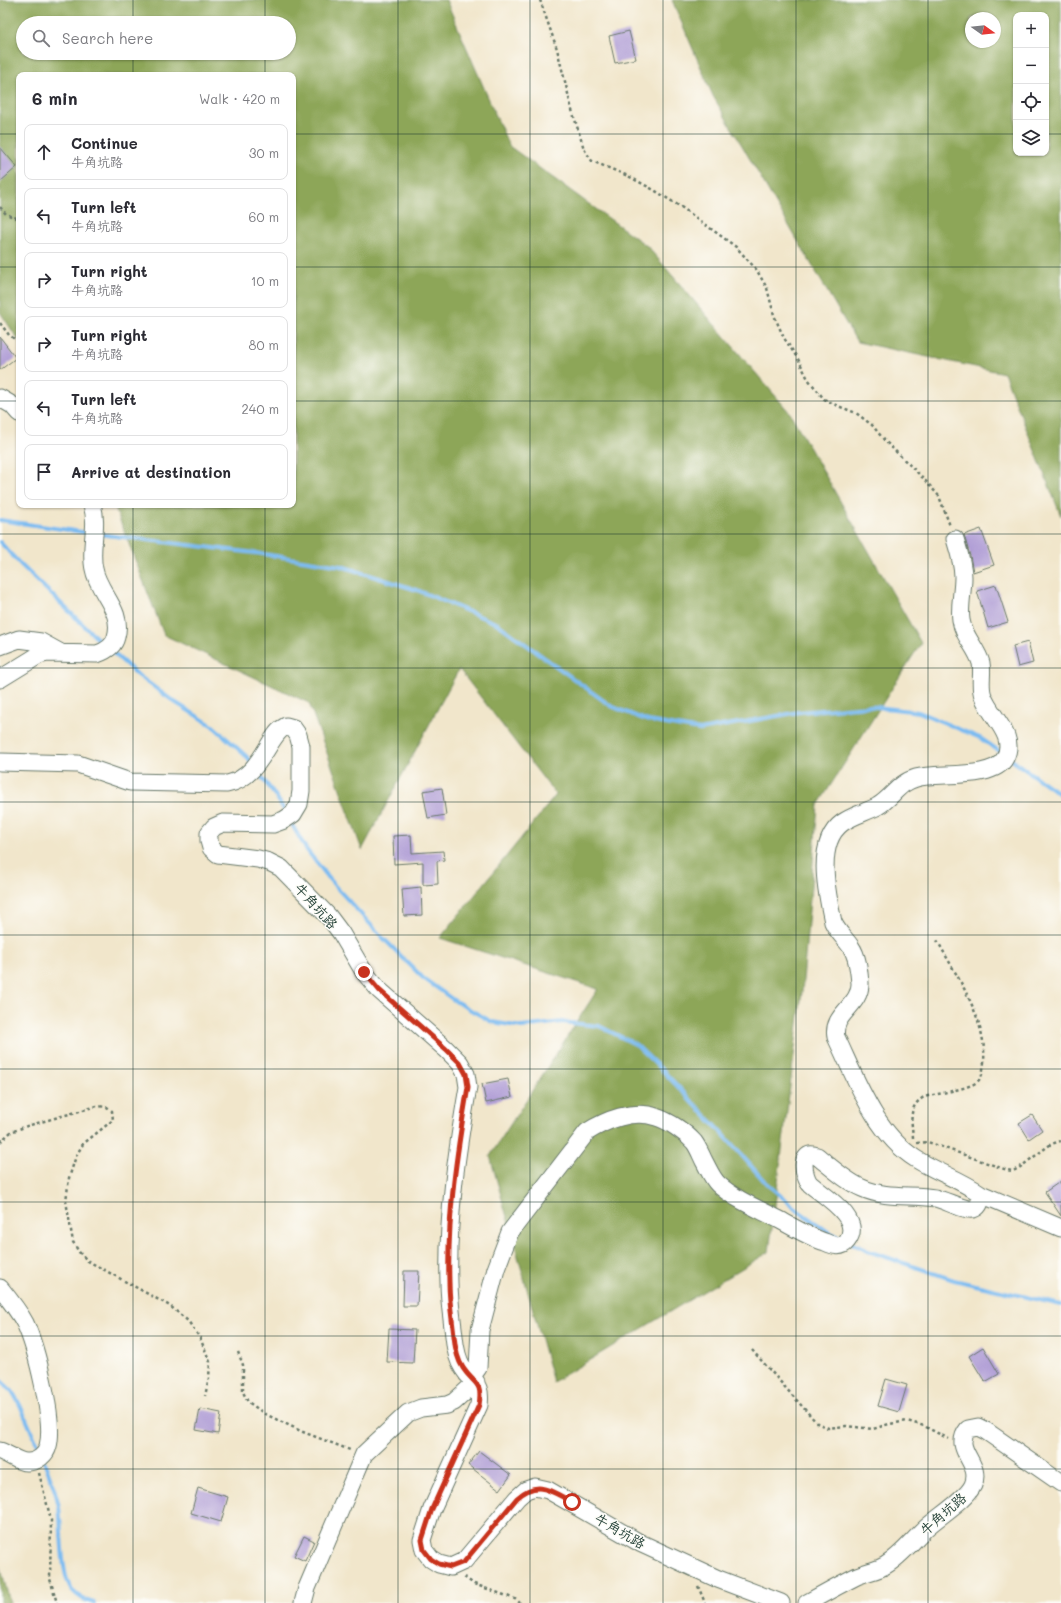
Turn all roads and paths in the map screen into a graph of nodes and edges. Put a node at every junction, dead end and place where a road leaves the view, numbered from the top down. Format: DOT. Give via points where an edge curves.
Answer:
graph roads {
  1 [pos="540,0"];
  2 [pos="0,207"];
  3 [pos="16,217"];
  4 [pos="0,323"];
  5 [pos="16,340"];
  6 [pos="0,398"];
  7 [pos="16,410"];
  8 [pos="93,508"];
  9 [pos="955,539"];
  10 [pos="0,646"];
  11 [pos="61,654"];
  12 [pos="0,679"];
  13 [pos="0,762"];
  14 [pos="937,940"];
  15 [pos="1061,1141"];
  16 [pos="0,1142"];
  17 [pos="981,1194"];
  18 [pos="1061,1228"];
  19 [pos="0,1288"];
  20 [pos="752,1350"];
  21 [pos="238,1352"];
  22 [pos="472,1378"];
  23 [pos="205,1396"];
  24 [pos="962,1445"];
  25 [pos="0,1451"];
  26 [pos="364,1454"];
  27 [pos="36,1461"];
  28 [pos="1061,1483"];
  29 [pos="451,1567"];
  30 [pos="57,1603"];
  31 [pos="303,1603"];
  32 [pos="520,1603"];
  33 [pos="781,1603"];
  34 [pos="807,1603"];
  1 -- 9 [label="path" via="558,49 584,149 592,161 654,190 736,247 756,269 767,288 774,315 784,338 808,379 824,398 856,413 872,425 922,477 939,496"];
  2 -- 3 [label="path" via="6,214"];
  4 -- 5 [label="path"];
  6 -- 7 [label="street"];
  8 -- 11 [label="street" via="94,569 114,610 118,630 112,645 105,652"];
  9 -- 17 [label="street" via="962,560 962,628 981,663 983,698 1006,734 1008,749 1004,760 987,771 917,778 906,782 878,806 834,829 826,853 825,871 833,922 854,953 860,982 858,993 839,1018 834,1030 850,1067 867,1102 894,1139 917,1159"];
  10 -- 11 [label="street" via="19,639 41,642"];
  11 -- 12 [label="street" via="39,655"];
  13 -- 22 [label="street, 牛角坑路" via="78,764 130,782 227,784 237,782 247,775 279,729 286,726 293,728 301,746 301,791 299,804 293,814 273,824 223,823 209,833 209,841 211,848 218,854 258,859 281,868 329,917 364,972 379,990 446,1049 460,1063 466,1074 468,1087 454,1178 449,1282 455,1347 458,1359"];
  14 -- 15 [label="path" via="980,1023 983,1071 981,1078 971,1085 924,1097 914,1104 914,1146 917,1143 928,1142 1013,1171 1052,1144"];
  16 -- 23 [label="path" via="11,1132 26,1126 97,1106 107,1106 112,1111 112,1120 83,1144 76,1156 66,1201 73,1242 88,1261 170,1306 188,1321 200,1338 210,1362"];
  17 -- 18 [label="street"];
  17 -- 22 [label="street" via="981,1201 972,1210 936,1198 876,1193 842,1176 817,1156 809,1155 804,1163 805,1179 846,1216 851,1228 845,1244 834,1246 752,1205 717,1184 695,1143 686,1134 657,1117 645,1115 616,1118 587,1132 510,1232 482,1319 478,1368"];
  19 -- 27 [label="street" via="25,1325 43,1382 48,1420 48,1447"];
  20 -- 24 [label="path" via="817,1423 828,1428 846,1426 873,1429 907,1421 924,1426"];
  21 -- 26 [label="path" via="243,1365 243,1392 248,1402 265,1414 303,1432"];
  22 -- 26 [label="street" via="454,1402 408,1413"];
  22 -- 29 [label="street, 牛角坑路" via="479,1387 479,1405 432,1509 422,1540 424,1550 431,1559"];
  24 -- 28 [label="street" via="968,1429 978,1427"];
  24 -- 34 [label="street, 牛角坑路" via="975,1474 974,1484 968,1493 886,1565 856,1577"];
  25 -- 27 [label="street" via="20,1461"];
  26 -- 31 [label="street"];
  27 -- 30 [label="path" via="51,1520 50,1579"];
  29 -- 32 [label="path" via="474,1584"];
  29 -- 33 [label="street, 牛角坑路" via="464,1562 517,1498 526,1490 535,1487 548,1490 572,1502 640,1543 718,1579"];
}
